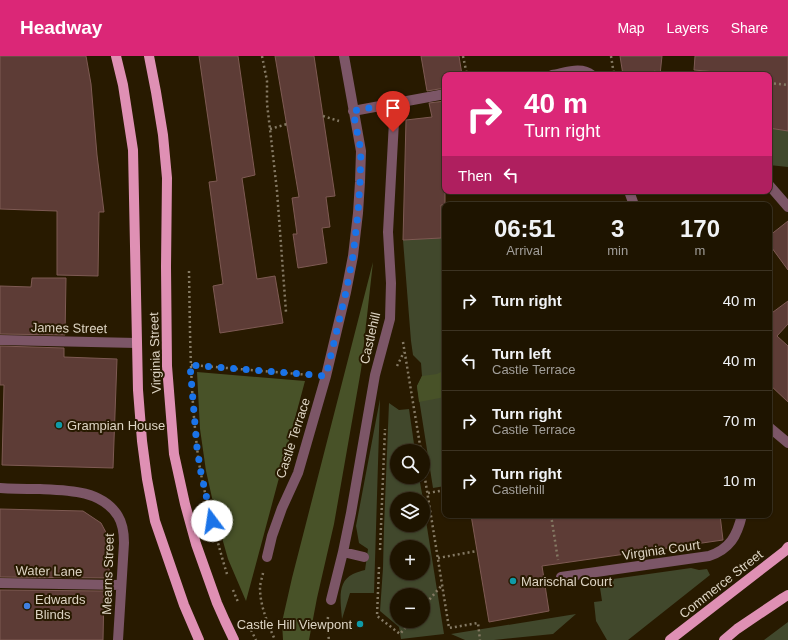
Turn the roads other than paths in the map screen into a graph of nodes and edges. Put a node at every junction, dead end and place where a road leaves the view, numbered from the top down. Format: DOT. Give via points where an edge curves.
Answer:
graph roads {
  1 [pos="116,56"];
  2 [pos="149,56"];
  3 [pos="344,56"];
  4 [pos="569,72"];
  5 [pos="588,72"];
  6 [pos="442,95"];
  7 [pos="395,103"];
  8 [pos="353,111"];
  9 [pos="772,188"];
  10 [pos="788,207"];
  11 [pos="0,340"];
  12 [pos="137,343"];
  13 [pos="772,430"];
  14 [pos="788,443"];
  15 [pos="0,488"];
  16 [pos="741,518"];
  17 [pos="788,547"];
  18 [pos="343,552"];
  19 [pos="267,557"];
  20 [pos="364,557"];
  21 [pos="561,577"];
  22 [pos="0,583"];
  23 [pos="122,585"];
  24 [pos="788,596"];
  25 [pos="331,600"];
  26 [pos="118,640"];
  27 [pos="199,640"];
  28 [pos="234,640"];
  29 [pos="670,640"];
  30 [pos="724,640"];
  1 -- 12 [label="main road, Virginia Street" via="133,150"];
  2 -- 28 [label="main road, Virginia Street" via="163,135 167,178 167,366 174,454 196,544 217,603"];
  3 -- 8 [label="street, Castle Terrace"];
  4 -- 5 [label="street"];
  6 -- 7 [label="street"];
  7 -- 8 [label="street"];
  7 -- 18 [label="street, Castlehill" via="388,232 390,319 375,375"];
  8 -- 19 [label="street, Castle Terrace" via="361,151 360,182 358,213 344,300 326,376 298,473 283,504"];
  9 -- 10 [label="street"];
  11 -- 12 [label="street, James Street"];
  12 -- 27 [label="main road, Virginia Street" via="142,441 155,522"];
  13 -- 14 [label="street"];
  15 -- 23 [label="street, Mearns Street" via="65,490 92,496 109,506 119,517 124,535"];
  16 -- 21 [label="street, Virginia Court" via="734,538 726,547 709,556"];
  17 -- 29 [label="main road, Commerce Street"];
  18 -- 20 [label="street"];
  18 -- 25 [label="street, Castlehill"];
  22 -- 23 [label="street, Water Lane"];
  23 -- 26 [label="street, Mearns Street"];
  24 -- 30 [label="main road"];
}
